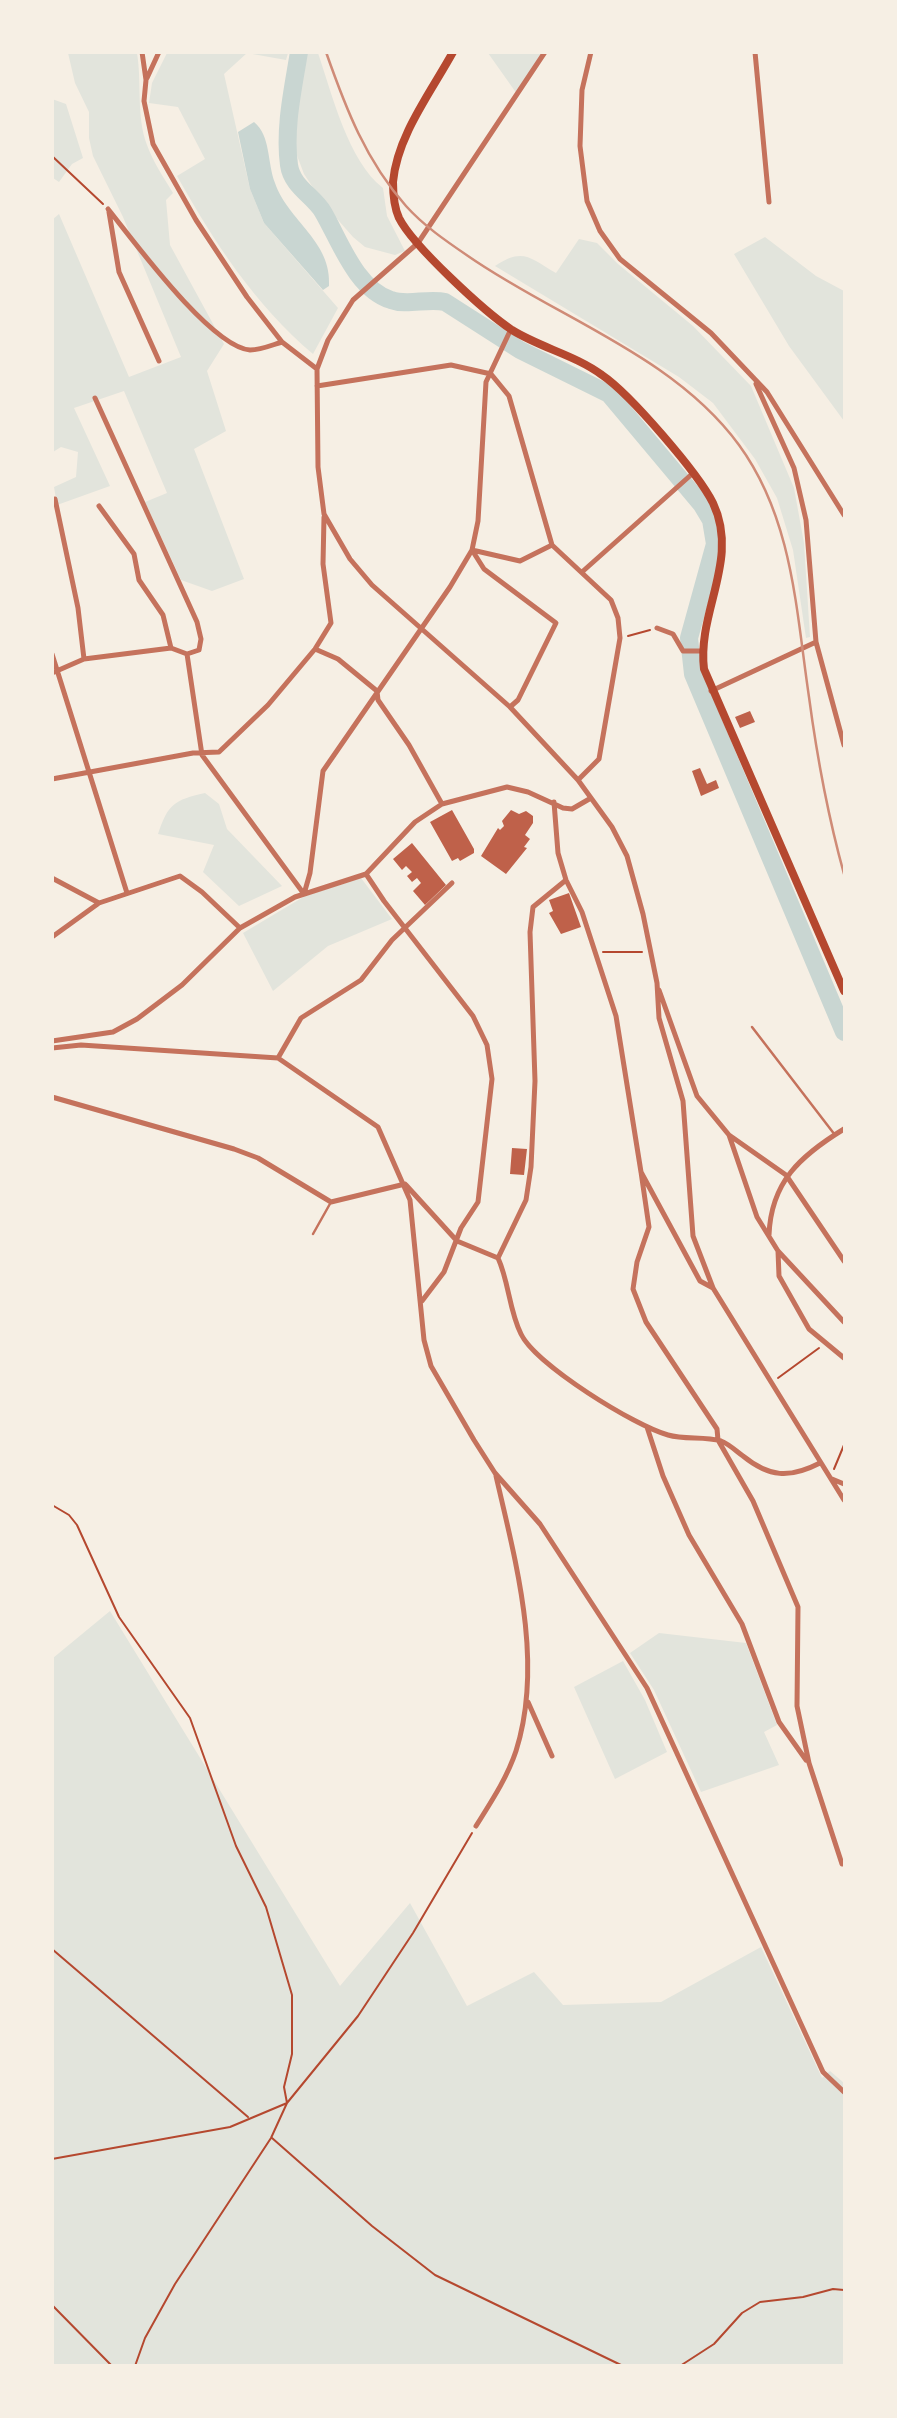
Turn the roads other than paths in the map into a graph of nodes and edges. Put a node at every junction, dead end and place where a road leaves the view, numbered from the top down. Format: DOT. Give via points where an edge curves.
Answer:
graph roads {
  1 [pos="142,52"];
  2 [pos="159,52"];
  3 [pos="453,52"];
  4 [pos="545,52"];
  5 [pos="591,52"];
  6 [pos="755,52"];
  7 [pos="146,80"];
  8 [pos="769,201"];
  9 [pos="418,243"];
  10 [pos="510,332"];
  11 [pos="282,342"];
  12 [pos="159,361"];
  13 [pos="317,369"];
  14 [pos="491,374"];
  15 [pos="754,381"];
  16 [pos="317,386"];
  17 [pos="95,398"];
  18 [pos="690,476"];
  19 [pos="55,499"];
  20 [pos="99,506"];
  21 [pos="324,514"];
  22 [pos="845,515"];
  23 [pos="552,545"];
  24 [pos="472,550"];
  25 [pos="582,572"];
  26 [pos="657,628"];
  27 [pos="420,630"];
  28 [pos="816,642"];
  29 [pos="171,648"];
  30 [pos="315,649"];
  31 [pos="699,651"];
  32 [pos="52,654"];
  33 [pos="187,654"];
  34 [pos="84,659"];
  35 [pos="55,672"];
  36 [pos="377,691"];
  37 [pos="711,691"];
  38 [pos="835,703"];
  39 [pos="843,703"];
  40 [pos="510,707"];
  41 [pos="845,745"];
  42 [pos="202,755"];
  43 [pos="87,774"];
  44 [pos="52,779"];
  45 [pos="578,780"];
  46 [pos="591,799"];
  47 [pos="554,802"];
  48 [pos="442,804"];
  49 [pos="366,874"];
  50 [pos="52,878"];
  51 [pos="566,880"];
  52 [pos="452,883"];
  53 [pos="127,893"];
  54 [pos="304,894"];
  55 [pos="99,903"];
  56 [pos="240,928"];
  57 [pos="405,928"];
  58 [pos="52,937"];
  59 [pos="657,983"];
  60 [pos="845,991"];
  61 [pos="752,1027"];
  62 [pos="52,1041"];
  63 [pos="52,1048"];
  64 [pos="278,1058"];
  65 [pos="52,1097"];
  66 [pos="845,1129"];
  67 [pos="729,1135"];
  68 [pos="835,1135"];
  69 [pos="641,1172"];
  70 [pos="786,1175"];
  71 [pos="405,1184"];
  72 [pos="331,1202"];
  73 [pos="313,1234"];
  74 [pos="769,1236"];
  75 [pos="457,1241"];
  76 [pos="778,1251"];
  77 [pos="498,1258"];
  78 [pos="845,1261"];
  79 [pos="713,1288"];
  80 [pos="422,1301"];
  81 [pos="845,1322"];
  82 [pos="845,1358"];
  83 [pos="647,1427"];
  84 [pos="718,1440"];
  85 [pos="820,1463"];
  86 [pos="495,1473"];
  87 [pos="830,1477"];
  88 [pos="845,1484"];
  89 [pos="845,1500"];
  90 [pos="527,1699"];
  91 [pos="552,1756"];
  92 [pos="809,1763"];
  93 [pos="476,1826"];
  94 [pos="842,1864"];
  95 [pos="845,2092"];
  1 -- 7 [label="street"];
  2 -- 7 [label="street"];
  3 -- 9 [label="main road" via="400,150 393,185 400,219"];
  4 -- 9 [label="street"];
  5 -- 15 [label="street" via="582,90 580,146 587,201 600,231 620,259 710,333"];
  6 -- 8 [label="street"];
  7 -- 11 [label="street" via="144,101 153,144 195,220"];
  9 -- 10 [label="main road"];
  9 -- 13 [label="street" via="354,300 334,329"];
  10 -- 14 [label="street"];
  10 -- 18 [label="main road" via="603,376 636,407"];
  11 -- 12 [label="street" via="249,350 229,341 139,251 108,209 119,272"];
  11 -- 13 [label="street"];
  13 -- 16 [label="street"];
  14 -- 16 [label="street" via="431,365"];
  14 -- 23 [label="street" via="509,396"];
  14 -- 24 [label="street" via="486,382 478,521"];
  15 -- 22 [label="street" via="767,392"];
  15 -- 28 [label="street" via="794,468 806,520"];
  16 -- 21 [label="street"];
  17 -- 33 [label="street" via="197,622 199,650"];
  18 -- 25 [label="street"];
  18 -- 31 [label="main road" via="712,502 723,543 721,570"];
  19 -- 34 [label="street"];
  20 -- 29 [label="street" via="134,555 139,580 163,615"];
  21 -- 27 [label="street" via="350,559"];
  21 -- 30 [label="street" via="323,564 331,622"];
  23 -- 24 [label="street" via="520,561"];
  23 -- 25 [label="street"];
  24 -- 27 [label="street"];
  24 -- 40 [label="street" via="484,569 556,624 518,700"];
  25 -- 45 [label="street" via="611,600 620,638 599,759"];
  26 -- 31 [label="street" via="673,634 685,651"];
  27 -- 36 [label="street"];
  27 -- 40 [label="street"];
  28 -- 37 [label="street"];
  28 -- 38 [label="street"];
  29 -- 33 [label="street"];
  29 -- 34 [label="street"];
  30 -- 36 [label="street" via="338,660"];
  30 -- 42 [label="street" via="268,705 219,752"];
  31 -- 37 [label="main road"];
  32 -- 35 [label="street"];
  33 -- 42 [label="street"];
  34 -- 35 [label="street"];
  35 -- 43 [label="street"];
  36 -- 48 [label="street" via="378,700"];
  36 -- 54 [label="street" via="323,771"];
  37 -- 60 [label="main road"];
  38 -- 39 [label="street"];
  38 -- 41 [label="street"];
  40 -- 45 [label="street"];
  42 -- 43 [label="street"];
  42 -- 54 [label="street"];
  43 -- 44 [label="street"];
  43 -- 53 [label="street"];
  45 -- 46 [label="street"];
  46 -- 47 [label="street" via="572,809"];
  46 -- 59 [label="street" via="627,856"];
  47 -- 48 [label="street" via="507,788"];
  47 -- 51 [label="street" via="558,853"];
  48 -- 49 [label="street" via="415,822"];
  49 -- 54 [label="street"];
  49 -- 57 [label="street"];
  50 -- 55 [label="street"];
  51 -- 69 [label="street" via="596,951 616,1016"];
  51 -- 77 [label="street" via="533,907 535,1107 531,1167 526,1200"];
  52 -- 57 [label="street"];
  53 -- 55 [label="street"];
  53 -- 56 [label="street" via="180,876"];
  54 -- 56 [label="street"];
  55 -- 58 [label="street"];
  56 -- 62 [label="street" via="182,985 137,1019 113,1032"];
  57 -- 64 [label="street" via="361,980 301,1018"];
  57 -- 75 [label="street" via="474,1016 490,1062 478,1202"];
  59 -- 67 [label="street" via="697,1096"];
  59 -- 79 [label="street" via="659,1018 683,1101 693,1236"];
  61 -- 68 [label="lane"];
  63 -- 64 [label="street" via="81,1045"];
  64 -- 71 [label="street" via="378,1127"];
  65 -- 72 [label="street" via="258,1158"];
  66 -- 68 [label="street"];
  67 -- 70 [label="street"];
  67 -- 74 [label="street" via="757,1217"];
  68 -- 70 [label="street"];
  69 -- 79 [label="street" via="700,1281"];
  69 -- 84 [label="street" via="649,1227 633,1289 646,1322 717,1429"];
  70 -- 74 [label="street" via="770,1213"];
  70 -- 78 [label="street"];
  71 -- 72 [label="street"];
  71 -- 75 [label="street"];
  71 -- 80 [label="street"];
  72 -- 73 [label="lane"];
  74 -- 76 [label="street"];
  75 -- 77 [label="street"];
  75 -- 80 [label="street" via="444,1272"];
  76 -- 81 [label="street"];
  76 -- 82 [label="street" via="779,1276 809,1329"];
  77 -- 83 [label="street" via="522,1335 532,1350 558,1373"];
  79 -- 85 [label="street"];
  80 -- 86 [label="street" via="431,1366"];
  83 -- 84 [label="street" via="670,1436"];
  83 -- 92 [label="street" via="689,1535 742,1624 779,1722"];
  84 -- 85 [label="street" via="761,1471 776,1475"];
  84 -- 92 [label="street" via="753,1502 798,1607 797,1706"];
  85 -- 87 [label="street"];
  86 -- 90 [label="street" via="520,1585"];
  86 -- 95 [label="street" via="540,1524 647,1688 823,2072"];
  87 -- 88 [label="street"];
  87 -- 89 [label="street"];
  90 -- 91 [label="street"];
  90 -- 93 [label="street" via="507,1775"];
  92 -- 94 [label="street"];
}
